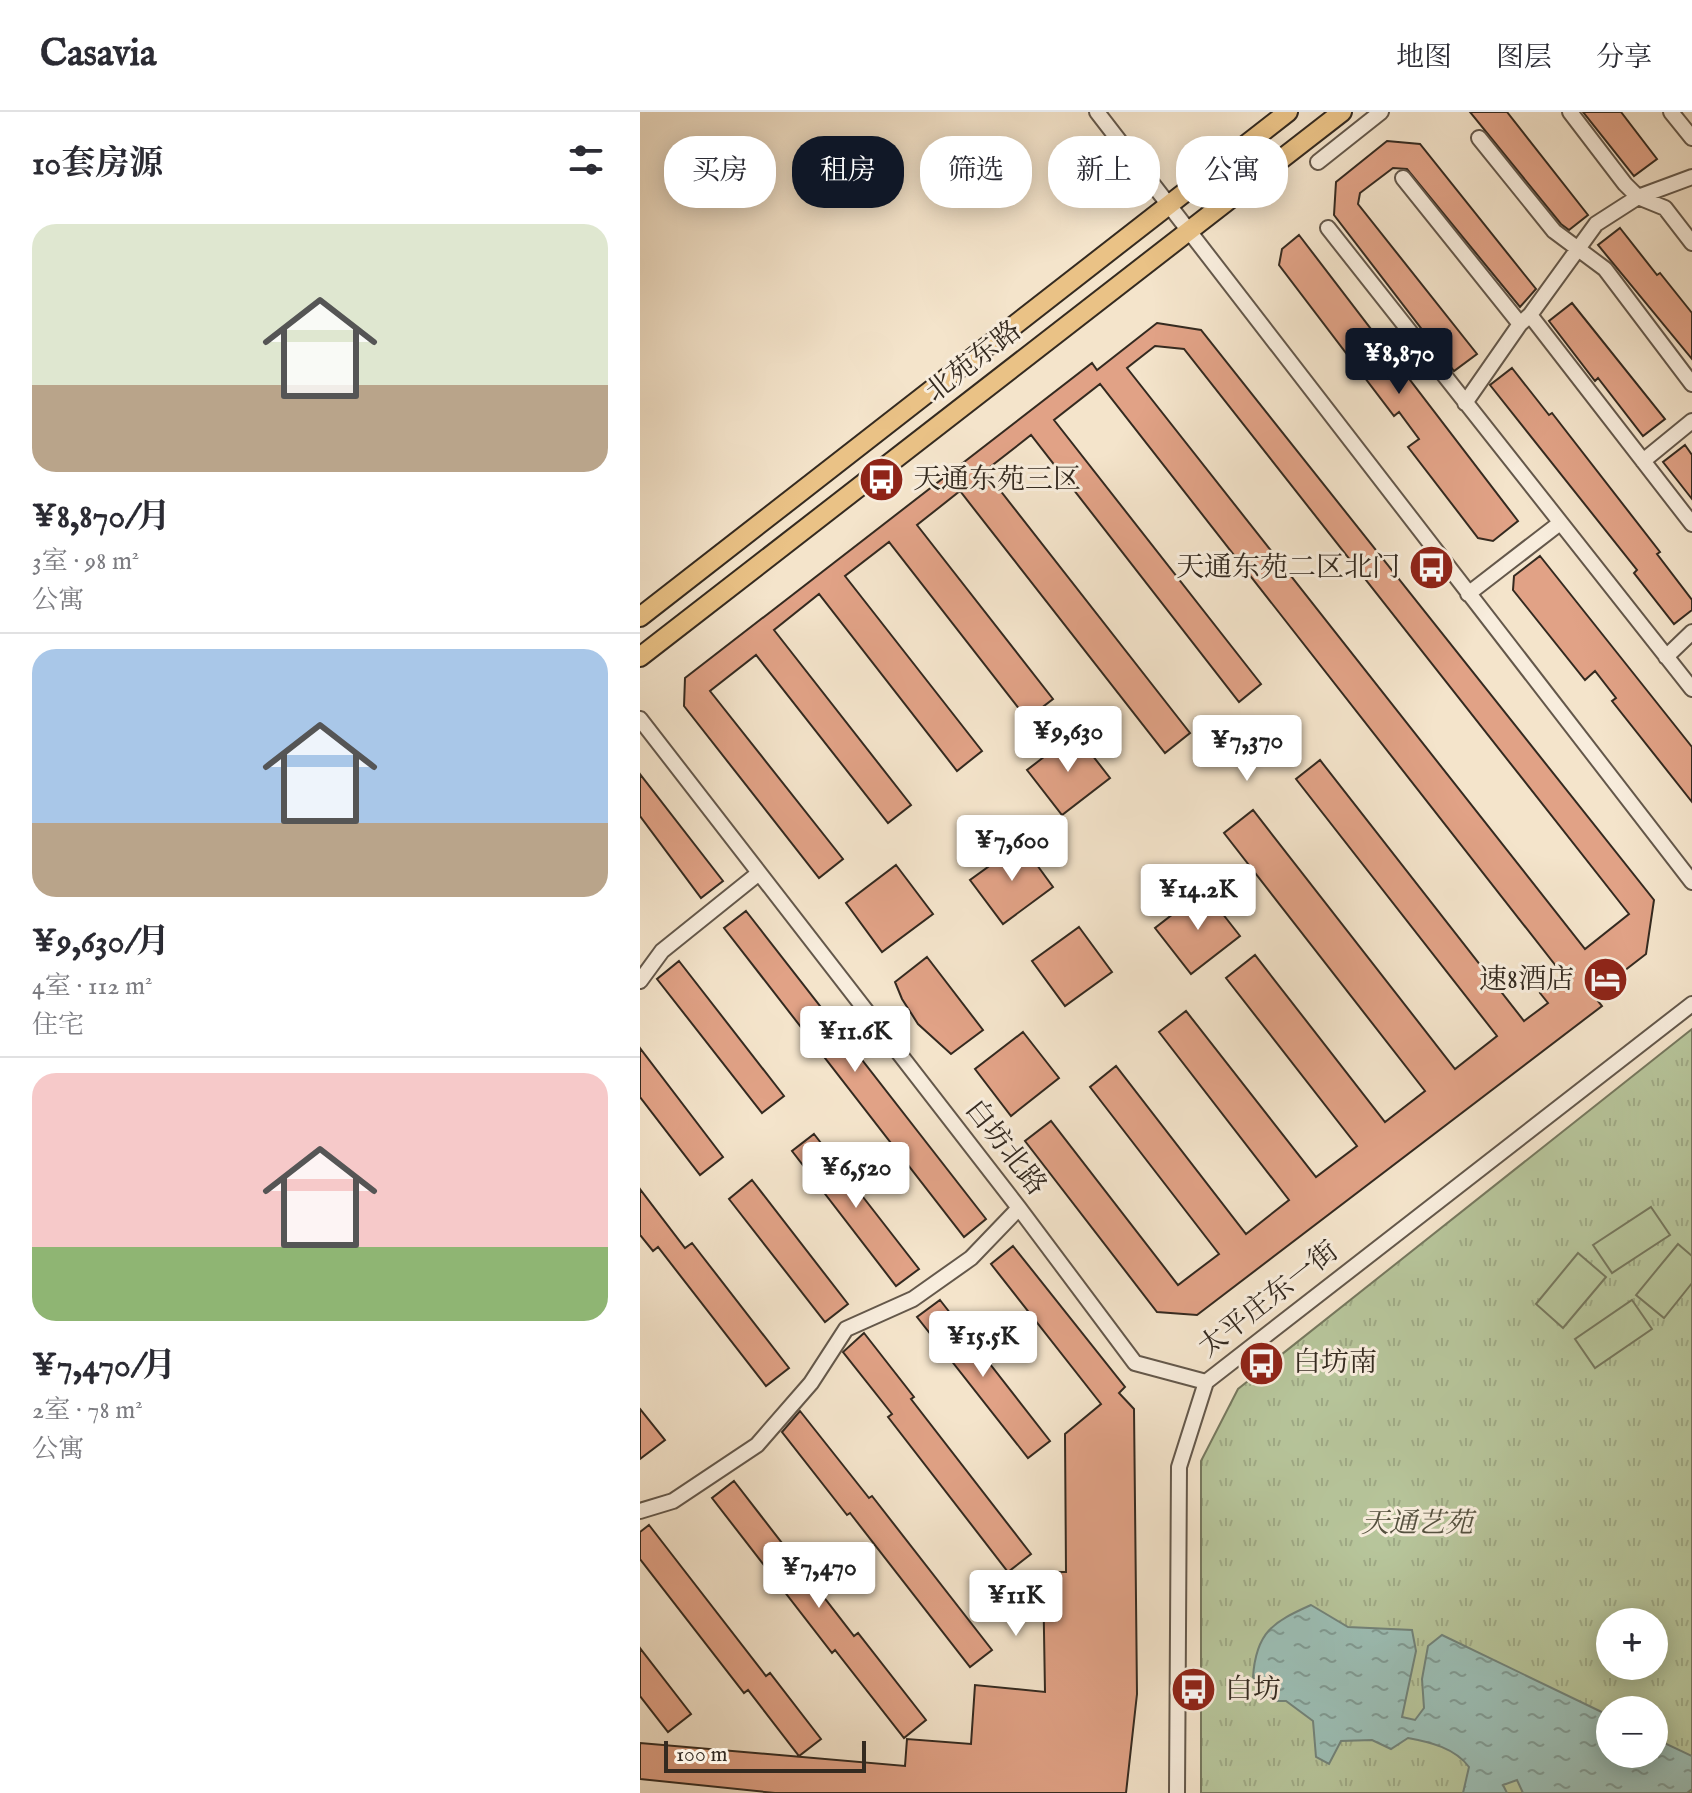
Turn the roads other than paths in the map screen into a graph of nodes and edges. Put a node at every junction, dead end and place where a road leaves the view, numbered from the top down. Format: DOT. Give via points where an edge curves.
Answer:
graph roads {
  1 [pos="1097,112"];
  2 [pos="1288,112"];
  3 [pos="1342,112"];
  4 [pos="1381,112"];
  5 [pos="1570,112"];
  6 [pos="1671,112"];
  7 [pos="1479,138"];
  8 [pos="1692,138"];
  9 [pos="1318,162"];
  10 [pos="1692,177"];
  11 [pos="1403,178"];
  12 [pos="1638,197"];
  13 [pos="1168,205"];
  14 [pos="1328,228"];
  15 [pos="1188,231"];
  16 [pos="1692,243"];
  17 [pos="1577,249"];
  18 [pos="1525,319"];
  19 [pos="1692,384"];
  20 [pos="1465,403"];
  21 [pos="1692,421"];
  22 [pos="1643,461"];
  23 [pos="1560,523"];
  24 [pos="1692,524"];
  25 [pos="1468,594"];
  26 [pos="640,617"];
  27 [pos="1692,632"];
  28 [pos="640,657"];
  29 [pos="1666,657"];
  30 [pos="1692,689"];
  31 [pos="640,719"];
  32 [pos="759,873"];
  33 [pos="1692,882"];
  34 [pos="640,981"];
  35 [pos="1692,1004"];
  36 [pos="1019,1208"];
  37 [pos="1206,1382"];
  38 [pos="640,1511"];
  39 [pos="1177,1793"];
  1 -- 13 [label="street"];
  2 -- 13 [label="main road, 北苑东路"];
  3 -- 15 [label="main road, 北苑东路"];
  4 -- 9 [label="street"];
  5 -- 12 [label="street"];
  6 -- 8 [label="street"];
  7 -- 17 [label="street" via="1554,231"];
  10 -- 12 [label="street"];
  11 -- 18 [label="street"];
  12 -- 16 [label="street" via="1665,208"];
  12 -- 17 [label="street" via="1596,224"];
  13 -- 15 [label="street"];
  13 -- 26 [label="main road, 北苑东路"];
  14 -- 20 [label="street"];
  15 -- 25 [label="street"];
  15 -- 28 [label="main road, 北苑东路"];
  17 -- 18 [label="street"];
  17 -- 19 [label="street" via="1605,269"];
  18 -- 20 [label="street"];
  18 -- 22 [label="street"];
  20 -- 23 [label="street"];
  21 -- 22 [label="street"];
  22 -- 24 [label="street"];
  23 -- 25 [label="street"];
  23 -- 29 [label="street"];
  25 -- 33 [label="street"];
  27 -- 29 [label="street"];
  29 -- 30 [label="street"];
  31 -- 32 [label="street, 白坊北路"];
  32 -- 34 [label="street" via="662,951"];
  32 -- 36 [label="street, 白坊北路"];
  35 -- 37 [label="street, 太平庄东一街"];
  36 -- 37 [label="street, 白坊北路" via="1135,1363"];
  36 -- 38 [label="street" via="971,1258 913,1299 846,1329 811,1383 757,1445 673,1501"];
  37 -- 39 [label="street, 太平庄东一街" via="1179,1467"];
}
